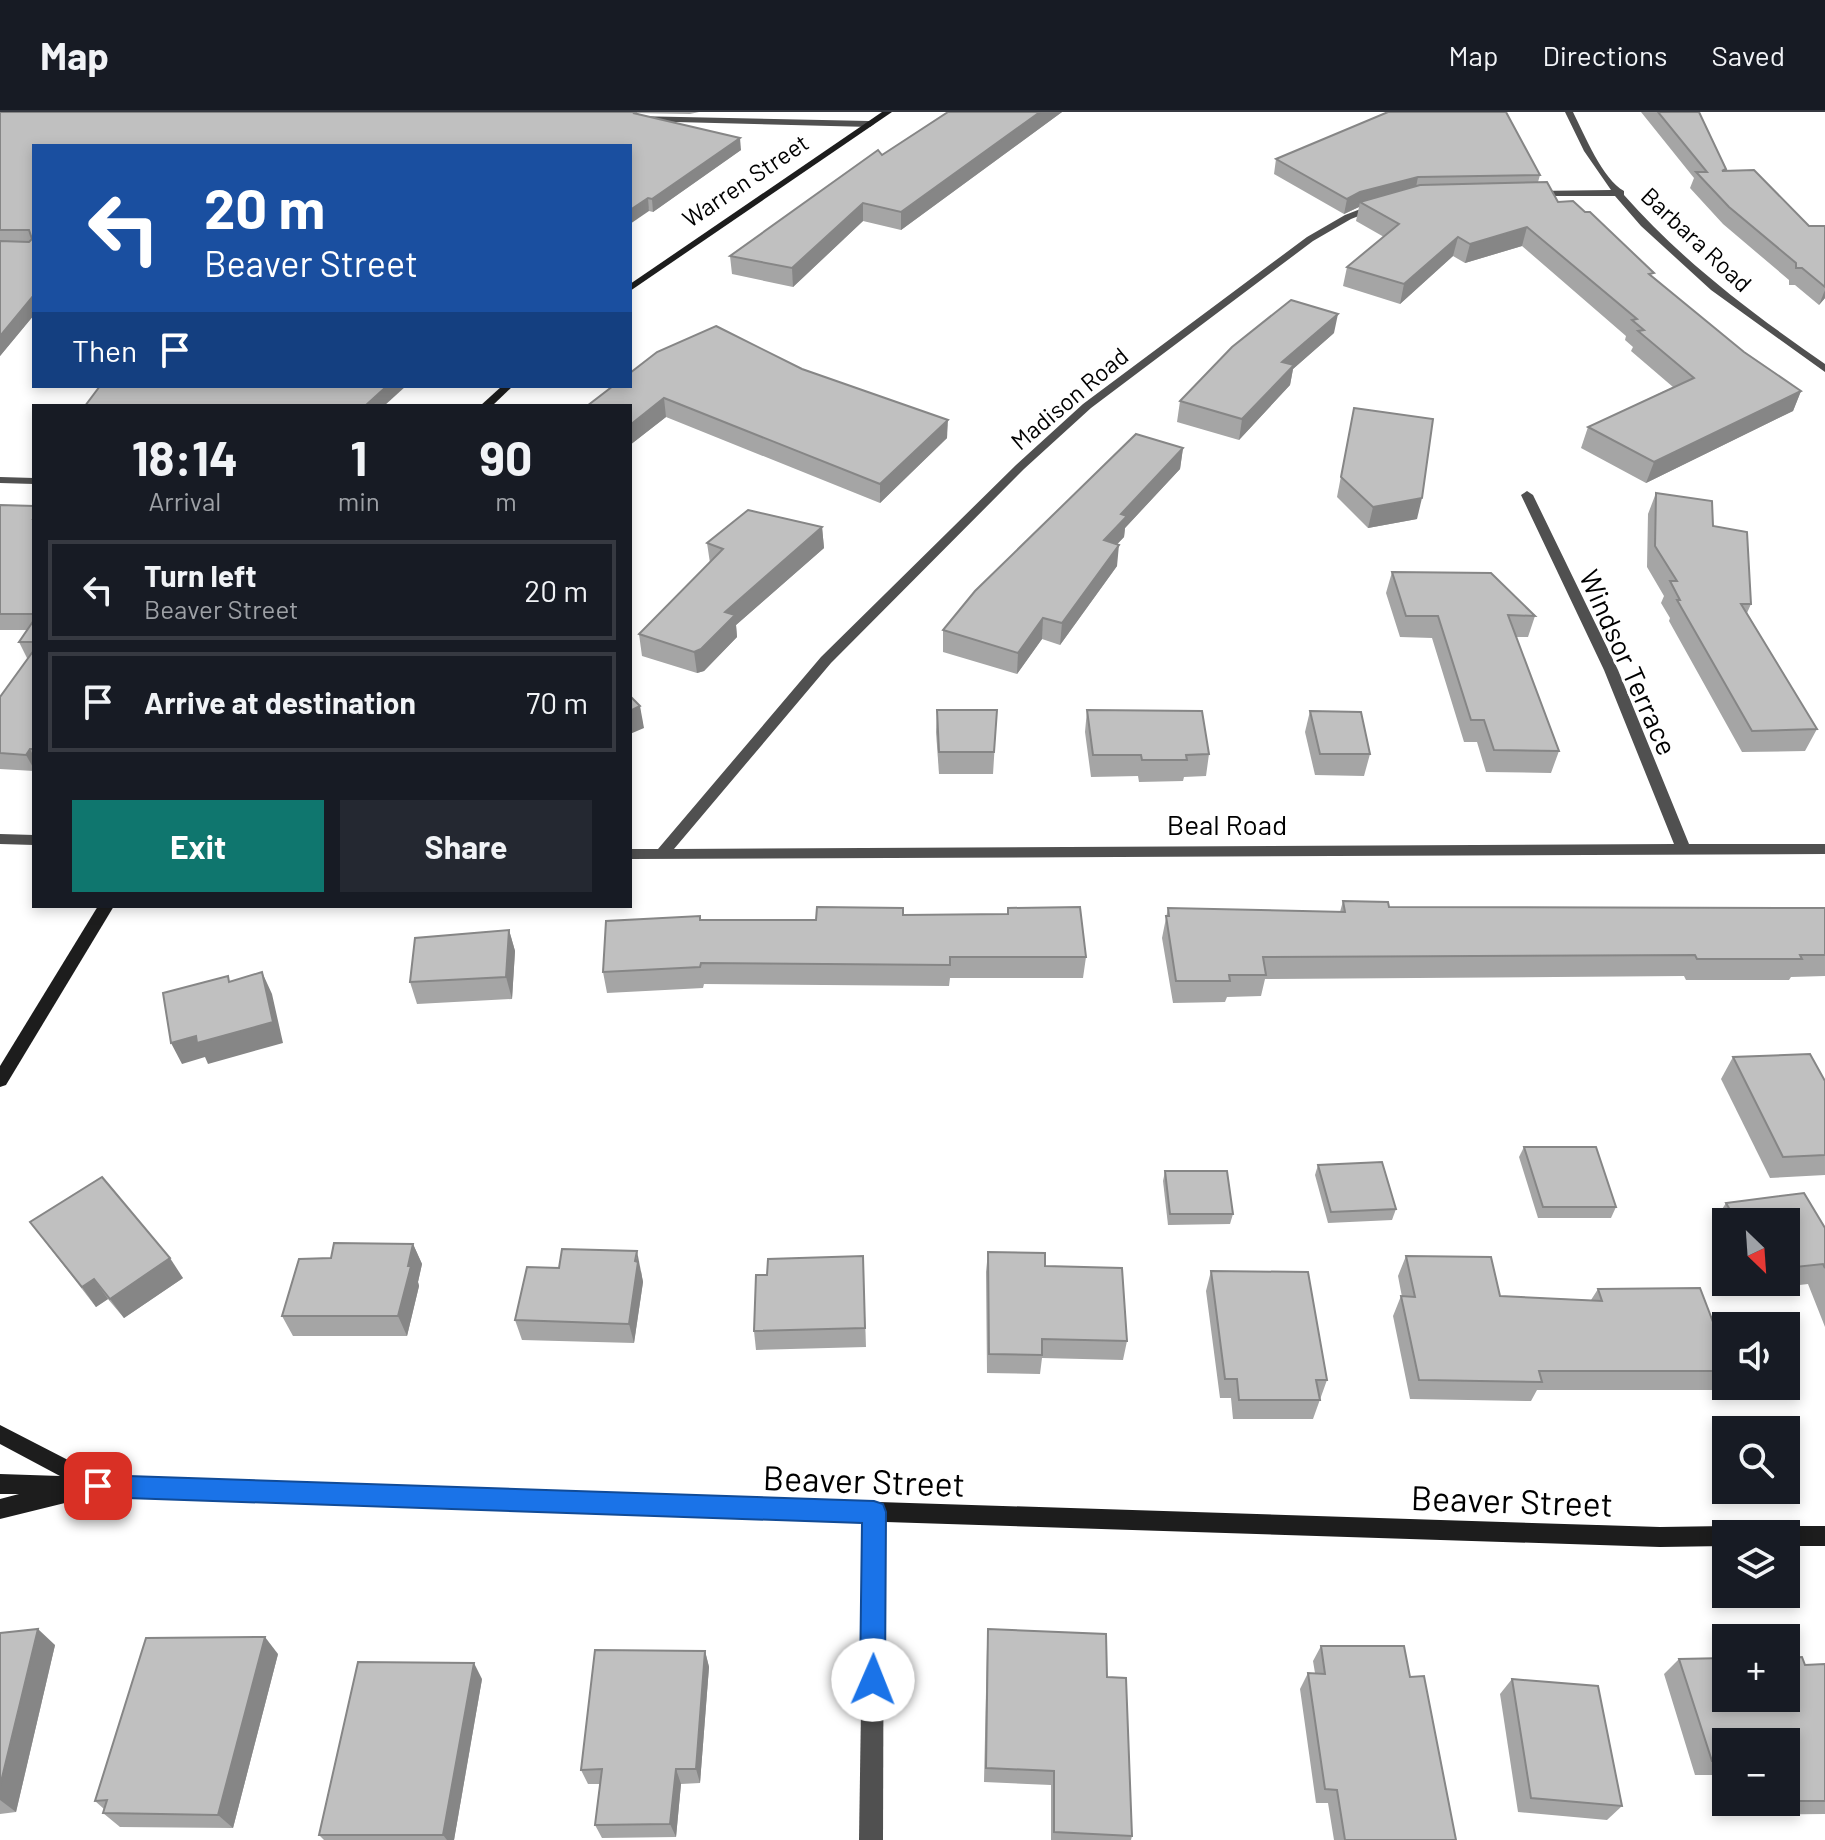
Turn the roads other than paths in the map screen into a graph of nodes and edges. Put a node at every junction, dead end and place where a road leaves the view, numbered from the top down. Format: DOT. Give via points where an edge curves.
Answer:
graph roads {
  1 [pos="888,112"];
  2 [pos="1569,112"];
  3 [pos="628,118"];
  4 [pos="870,124"];
  5 [pos="1621,193"];
  6 [pos="1515,194"];
  7 [pos="1385,204"];
  8 [pos="632,286"];
  9 [pos="1825,369"];
  10 [pos="506,388"];
  11 [pos="487,404"];
  12 [pos="0,480"];
  13 [pos="32,481"];
  14 [pos="1527,495"];
  15 [pos="0,839"];
  16 [pos="32,840"];
  17 [pos="1683,849"];
  18 [pos="1825,849"];
  19 [pos="663,852"];
  20 [pos="632,854"];
  21 [pos="105,908"];
  22 [pos="0,1080"];
  23 [pos="0,1434"];
  24 [pos="0,1484"];
  25 [pos="98,1486"];
  26 [pos="0,1509"];
  27 [pos="874,1512"];
  28 [pos="1712,1536"];
  29 [pos="1800,1536"];
  30 [pos="1825,1536"];
  31 [pos="871,1840"];
  1 -- 4 [label="main road, Warren Street"];
  2 -- 5 [label="street, Barbara Road" via="1590,153"];
  3 -- 4 [label="street"];
  4 -- 8 [label="main road, Warren Street" via="647,270"];
  5 -- 6 [label="street"];
  5 -- 9 [label="street, Barbara Road" via="1707,280"];
  7 -- 19 [label="street, Madison Road" via="1310,239 1087,406 1043,445 826,660"];
  10 -- 11 [label="main road"];
  12 -- 13 [label="street"];
  14 -- 17 [label="street, Windsor Terrace" via="1611,670"];
  15 -- 16 [label="street"];
  17 -- 18 [label="street, Beal Road"];
  17 -- 19 [label="street, Beal Road"];
  19 -- 20 [label="street, Beal Road"];
  21 -- 22 [label="main road"];
  23 -- 25 [label="main road"];
  24 -- 25 [label="main road, Beaver Street"];
  25 -- 26 [label="main road"];
  25 -- 27 [label="main road, Beaver Street"];
  27 -- 28 [label="main road, Beaver Street"];
  27 -- 31 [label="street"];
  29 -- 30 [label="main road"];
}
